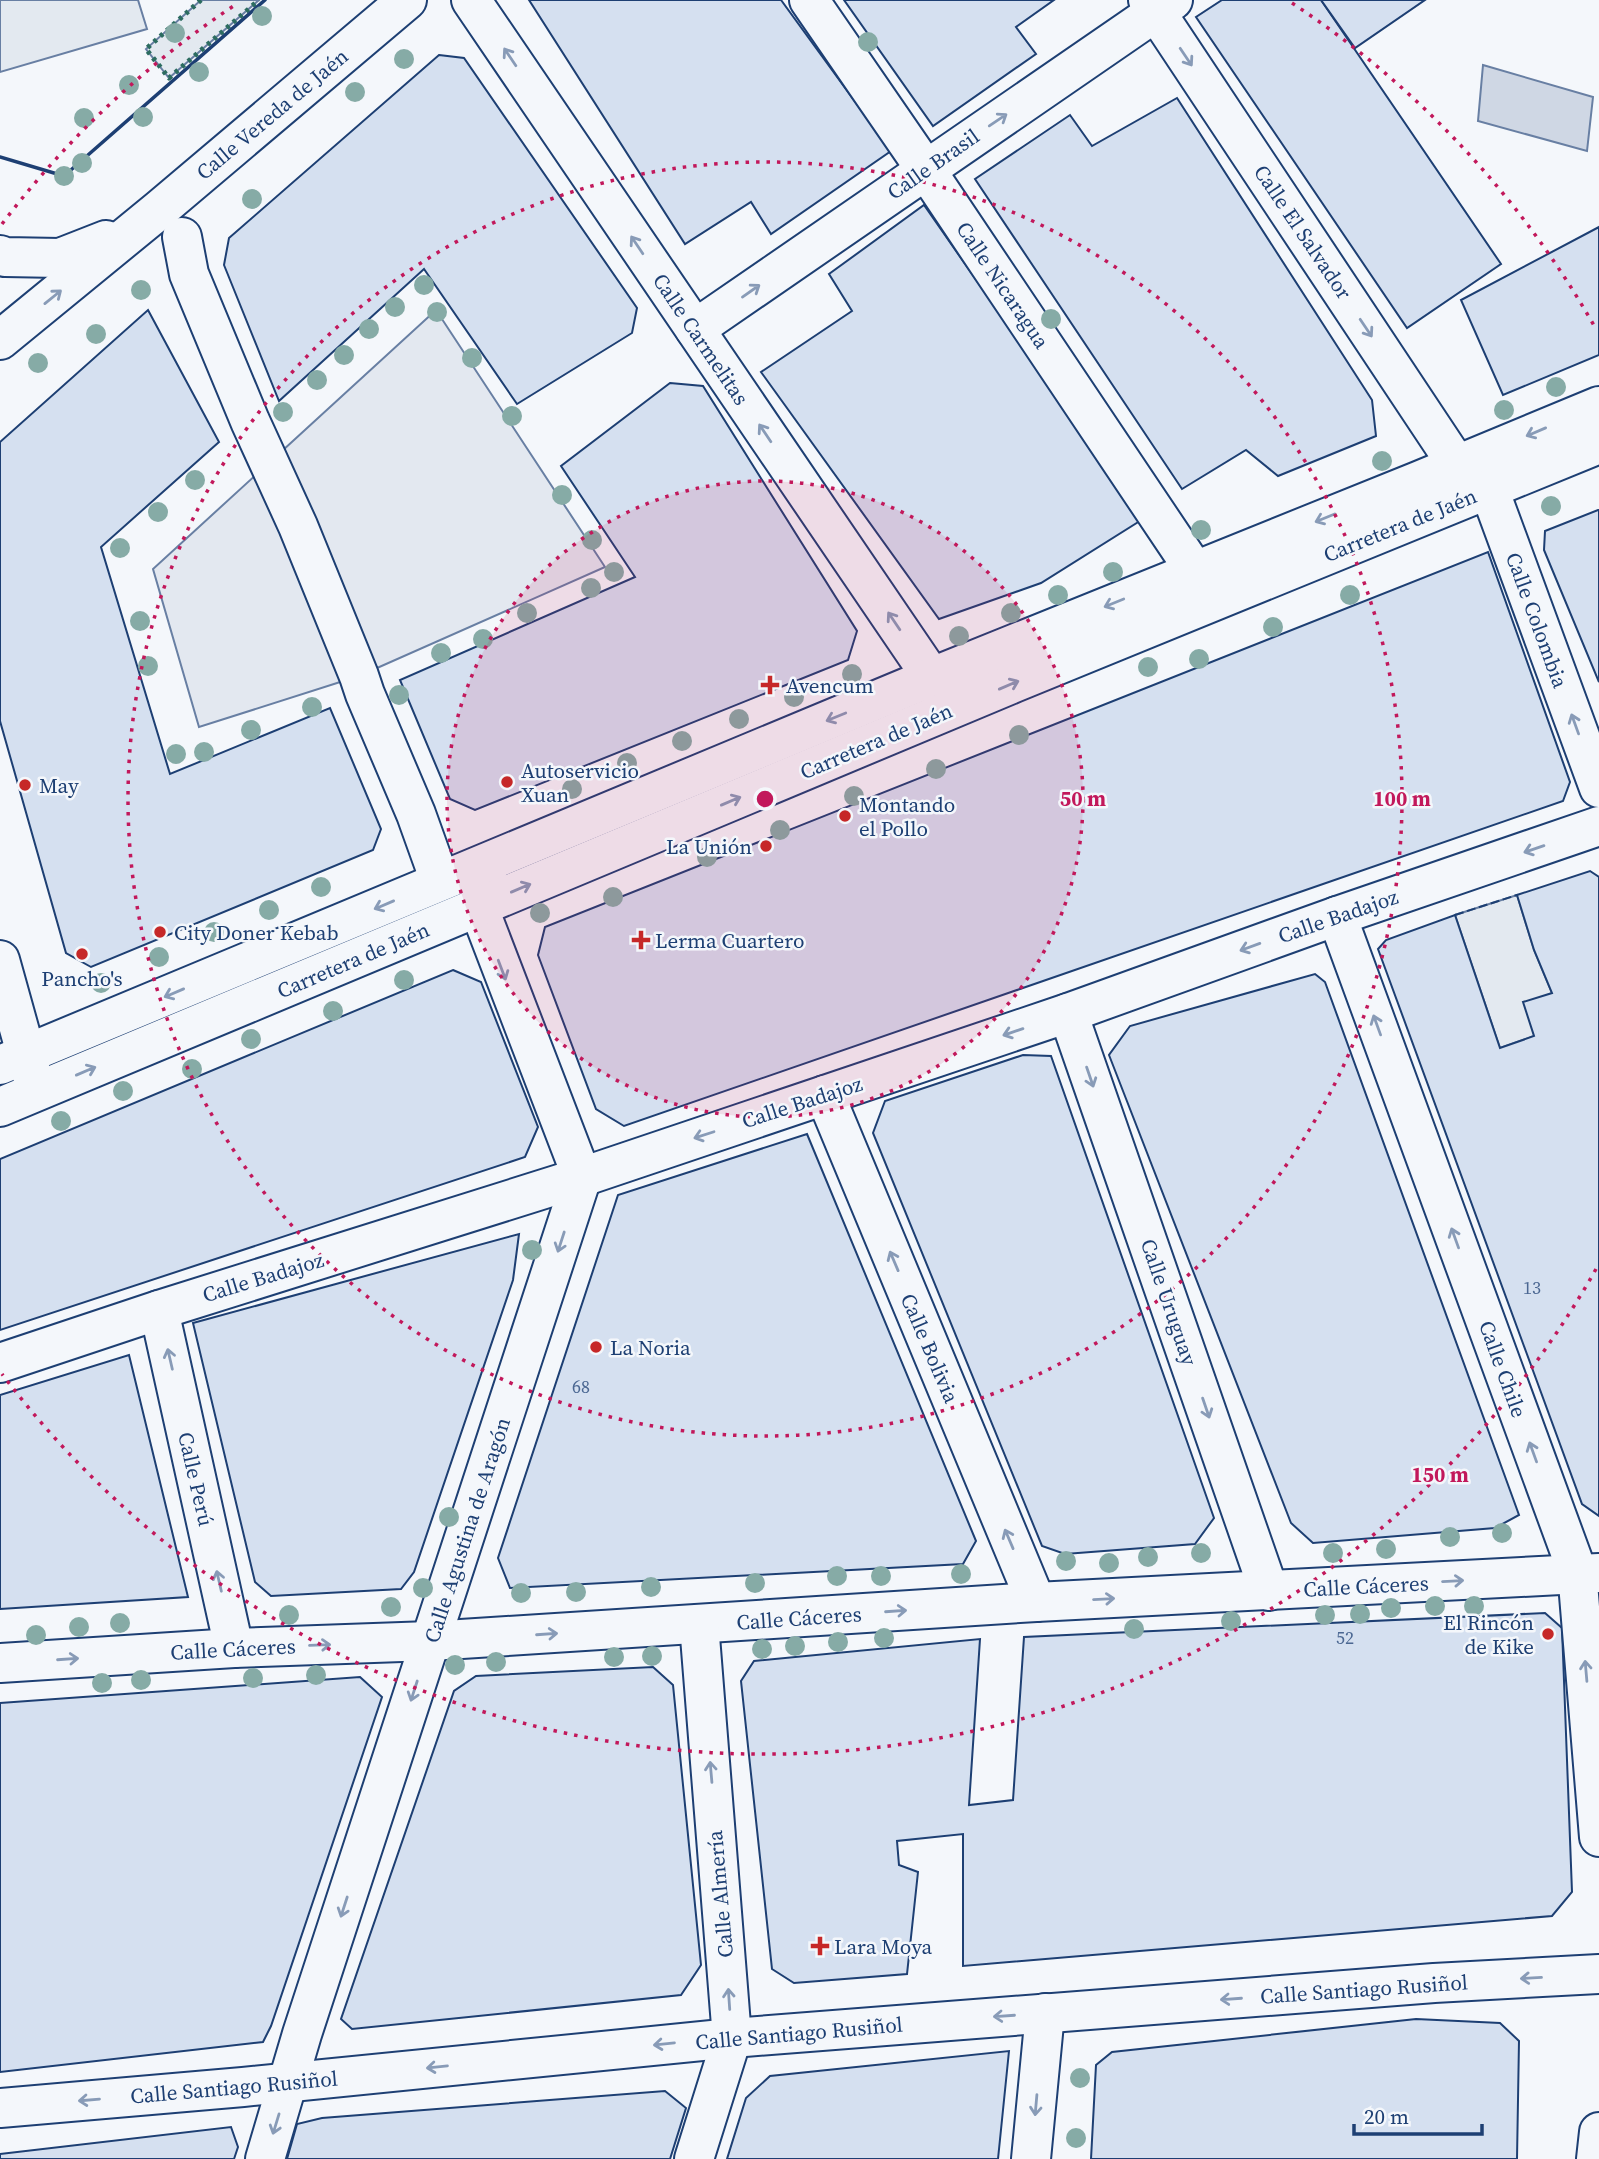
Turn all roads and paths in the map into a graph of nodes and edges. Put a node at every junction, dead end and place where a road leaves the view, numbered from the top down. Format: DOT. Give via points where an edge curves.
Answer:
graph roads {
  1 [pos="407,0"];
  2 [pos="471,0"];
  3 [pos="809,0"];
  4 [pos="1159,4"];
  5 [pos="926,170"];
  6 [pos="137,228"];
  7 [pos="182,237"];
  8 [pos="0,255"];
  9 [pos="695,329"];
  10 [pos="0,341"];
  11 [pos="1599,406"];
  12 [pos="1599,444"];
  13 [pos="1457,465"];
  14 [pos="1489,489"];
  15 [pos="1195,571"];
  16 [pos="932,677"];
  17 [pos="954,709"];
  18 [pos="1599,788"];
  19 [pos="1599,826"];
  20 [pos="492,859"];
  21 [pos="440,881"];
  22 [pos="478,906"];
  23 [pos="1337,916"];
  24 [pos="0,960"];
  25 [pos="1068,1013"];
  26 [pos="13,1060"];
  27 [pos="37,1092"];
  28 [pos="825,1095"];
  29 [pos="0,1107"];
  30 [pos="582,1177"];
  31 [pos="159,1310"];
  32 [pos="0,1363"];
  33 [pos="1588,1573"];
  34 [pos="1269,1591"];
  35 [pos="1036,1602"];
  36 [pos="699,1624"];
  37 [pos="430,1641"];
  38 [pos="234,1648"];
  39 [pos="0,1663"];
  40 [pos="1599,1837"];
  41 [pos="1599,1974"];
  42 [pos="1045,2013"];
  43 [pos="732,2038"];
  44 [pos="289,2082"];
  45 [pos="0,2108"];
  46 [pos="1599,2132"];
  47 [pos="265,2159"];
  48 [pos="694,2159"];
  49 [pos="1031,2159"];
  50 [pos="1596,2159"];
  1 -- 6 [label="street, Calle Vereda de Jaén"];
  9 -- 2 [label="street, Calle Carmelitas, one-way"];
  3 -- 5 [label="street, Calle Nicaragua"];
  5 -- 4 [label="street, Calle Brasil, one-way"];
  4 -- 13 [label="street, Calle El Salvador, one-way"];
  9 -- 5 [label="street, Calle Brasil, one-way"];
  5 -- 15 [label="street, Calle Nicaragua"];
  6 -- 8 [label="street, Calle Vereda de Jaén" via="60,258"];
  10 -- 6 [label="street, Calle Vereda de Jaén, one-way"];
  7 -- 21 [label="street" via="188,274 298,526"];
  16 -- 9 [label="street, Calle Carmelitas, one-way"];
  11 -- 13 [label="street, Carretera de Jaén, one-way"];
  12 -- 14 [label="street, Carretera de Jaén"];
  13 -- 14 [label="street"];
  13 -- 15 [label="street, Carretera de Jaén, one-way"];
  17 -- 14 [label="street, Carretera de Jaén, one-way"];
  18 -- 14 [label="street, Calle Colombia, one-way"];
  15 -- 16 [label="street, Carretera de Jaén, one-way"];
  16 -- 17 [label="street, Calle Carmelitas"];
  16 -- 20 [label="street, Carretera de Jaén, one-way"];
  22 -- 17 [label="street, Carretera de Jaén, one-way"];
  19 -- 23 [label="street, Calle Badajoz, one-way"];
  20 -- 21 [label="street, Carretera de Jaén"];
  20 -- 22 [label="street"];
  21 -- 26 [label="street, Carretera de Jaén, one-way"];
  27 -- 22 [label="street, Carretera de Jaén, one-way"];
  22 -- 30 [label="street, one-way"];
  23 -- 25 [label="street, Calle Badajoz, one-way"];
  33 -- 23 [label="street, Calle Chile, one-way"];
  24 -- 26 [label="street"];
  25 -- 28 [label="street, Calle Badajoz, one-way"];
  25 -- 34 [label="street, Calle Uruguay, one-way"];
  26 -- 27 [label="street"];
  27 -- 29 [label="street, Carretera de Jaén"];
  28 -- 30 [label="street, Calle Badajoz, one-way"];
  35 -- 28 [label="street, Calle Bolivia, one-way"];
  30 -- 31 [label="street, Calle Badajoz"];
  30 -- 37 [label="street, Calle Agustina de Aragón, one-way"];
  31 -- 32 [label="street, Calle Badajoz"];
  38 -- 31 [label="street, Calle Perú, one-way"];
  34 -- 33 [label="street, Calle Cáceres, one-way"];
  40 -- 33 [label="street, Calle Chile, one-way"];
  35 -- 34 [label="street, Calle Cáceres, one-way"];
  36 -- 35 [label="street, Calle Cáceres, one-way"];
  37 -- 36 [label="street, Calle Cáceres, one-way"];
  43 -- 36 [label="street, Calle Almería, one-way"];
  38 -- 37 [label="street, Calle Cáceres, one-way"];
  37 -- 44 [label="street, Calle Agustina de Aragón, one-way"];
  39 -- 38 [label="street, Calle Cáceres, one-way"];
  41 -- 42 [label="street, Calle Santiago Rusiñol, one-way"];
  42 -- 43 [label="street, Calle Santiago Rusiñol, one-way"];
  42 -- 49 [label="street, one-way"];
  43 -- 44 [label="street, Calle Santiago Rusiñol, one-way"];
  43 -- 48 [label="street, Calle Almería"];
  44 -- 45 [label="street, Calle Santiago Rusiñol, one-way"];
  44 -- 47 [label="street, Calle Agustina de Aragón, one-way"];
  46 -- 50 [label="street"];
}
